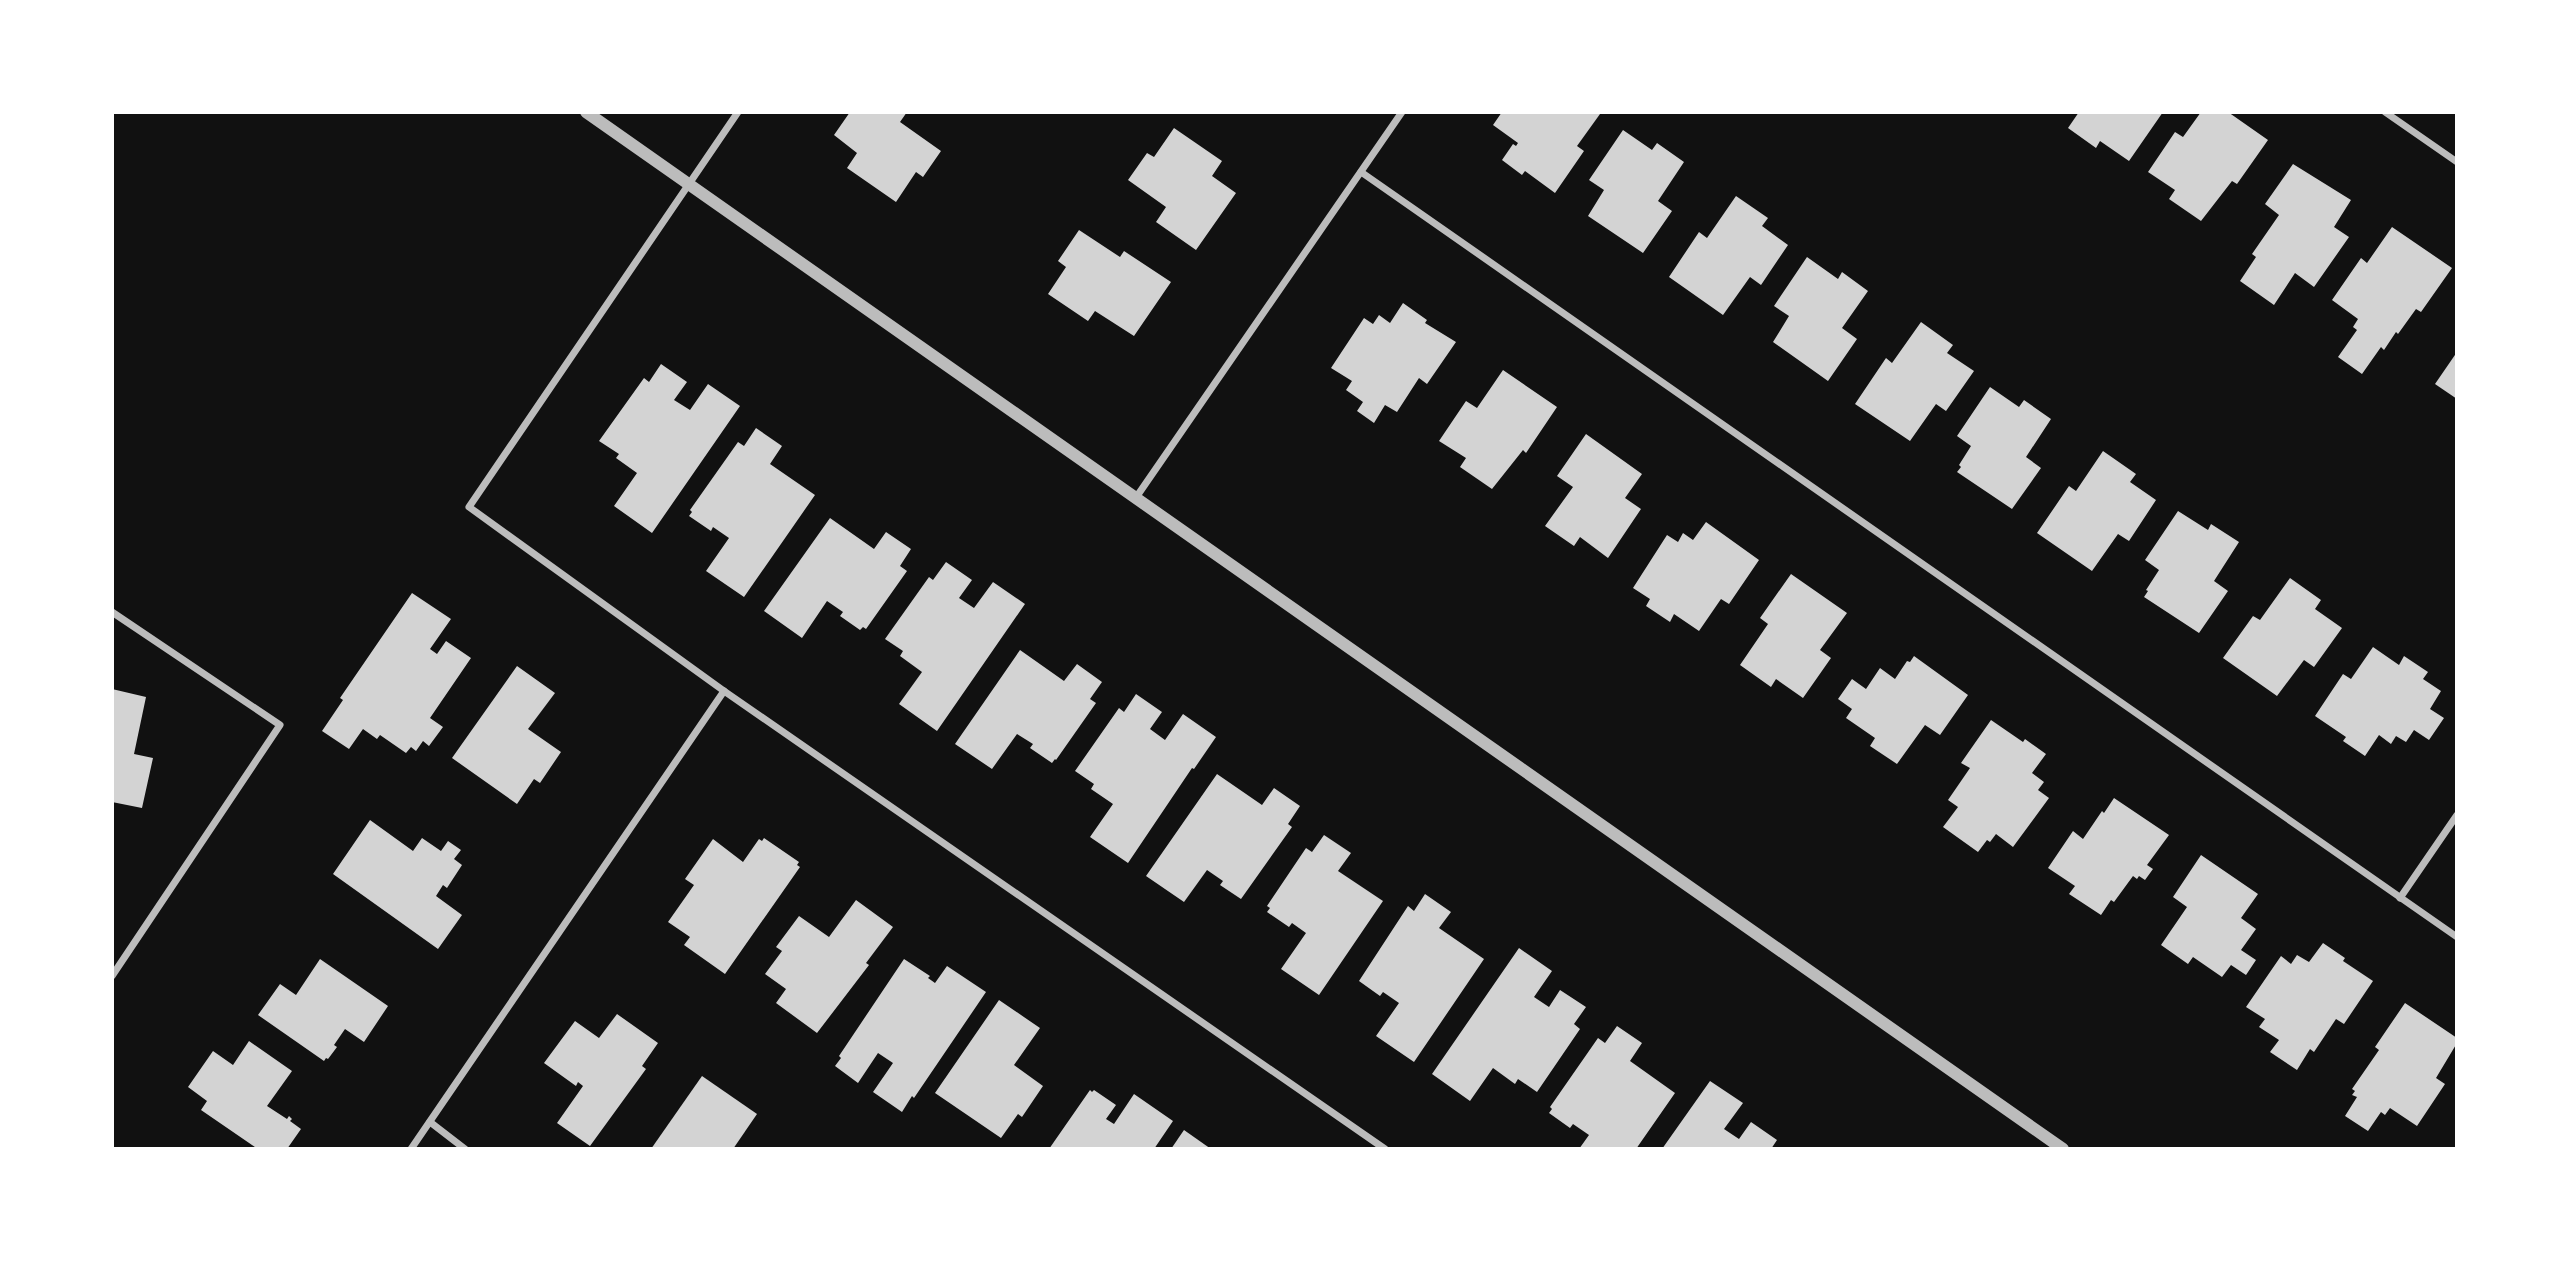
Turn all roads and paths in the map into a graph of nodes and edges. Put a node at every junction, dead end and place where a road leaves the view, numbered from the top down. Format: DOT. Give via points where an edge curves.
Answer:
graph roads {
  1 [pos="586,112"];
  2 [pos="738,112"];
  3 [pos="1402,112"];
  4 [pos="2385,112"];
  5 [pos="2457,162"];
  6 [pos="1362,172"];
  7 [pos="689,184"];
  8 [pos="1135,499"];
  9 [pos="112,612"];
  10 [pos="724,691"];
  11 [pos="2457,815"];
  12 [pos="2400,898"];
  13 [pos="2457,937"];
  14 [pos="112,976"];
  15 [pos="430,1122"];
  16 [pos="411,1149"];
  17 [pos="465,1149"];
  18 [pos="1385,1149"];
  19 [pos="2063,1149"];
  1 -- 7 [label="street"];
  2 -- 7 [label="street"];
  3 -- 6 [label="street"];
  4 -- 5 [label="street"];
  6 -- 8 [label="street"];
  6 -- 12 [label="street"];
  7 -- 8 [label="street"];
  7 -- 10 [label="street" via="469,507"];
  8 -- 19 [label="street"];
  9 -- 14 [label="street" via="280,725"];
  10 -- 15 [label="street"];
  10 -- 18 [label="street"];
  11 -- 12 [label="street"];
  12 -- 13 [label="street"];
  15 -- 16 [label="street"];
  15 -- 17 [label="street"];
}
